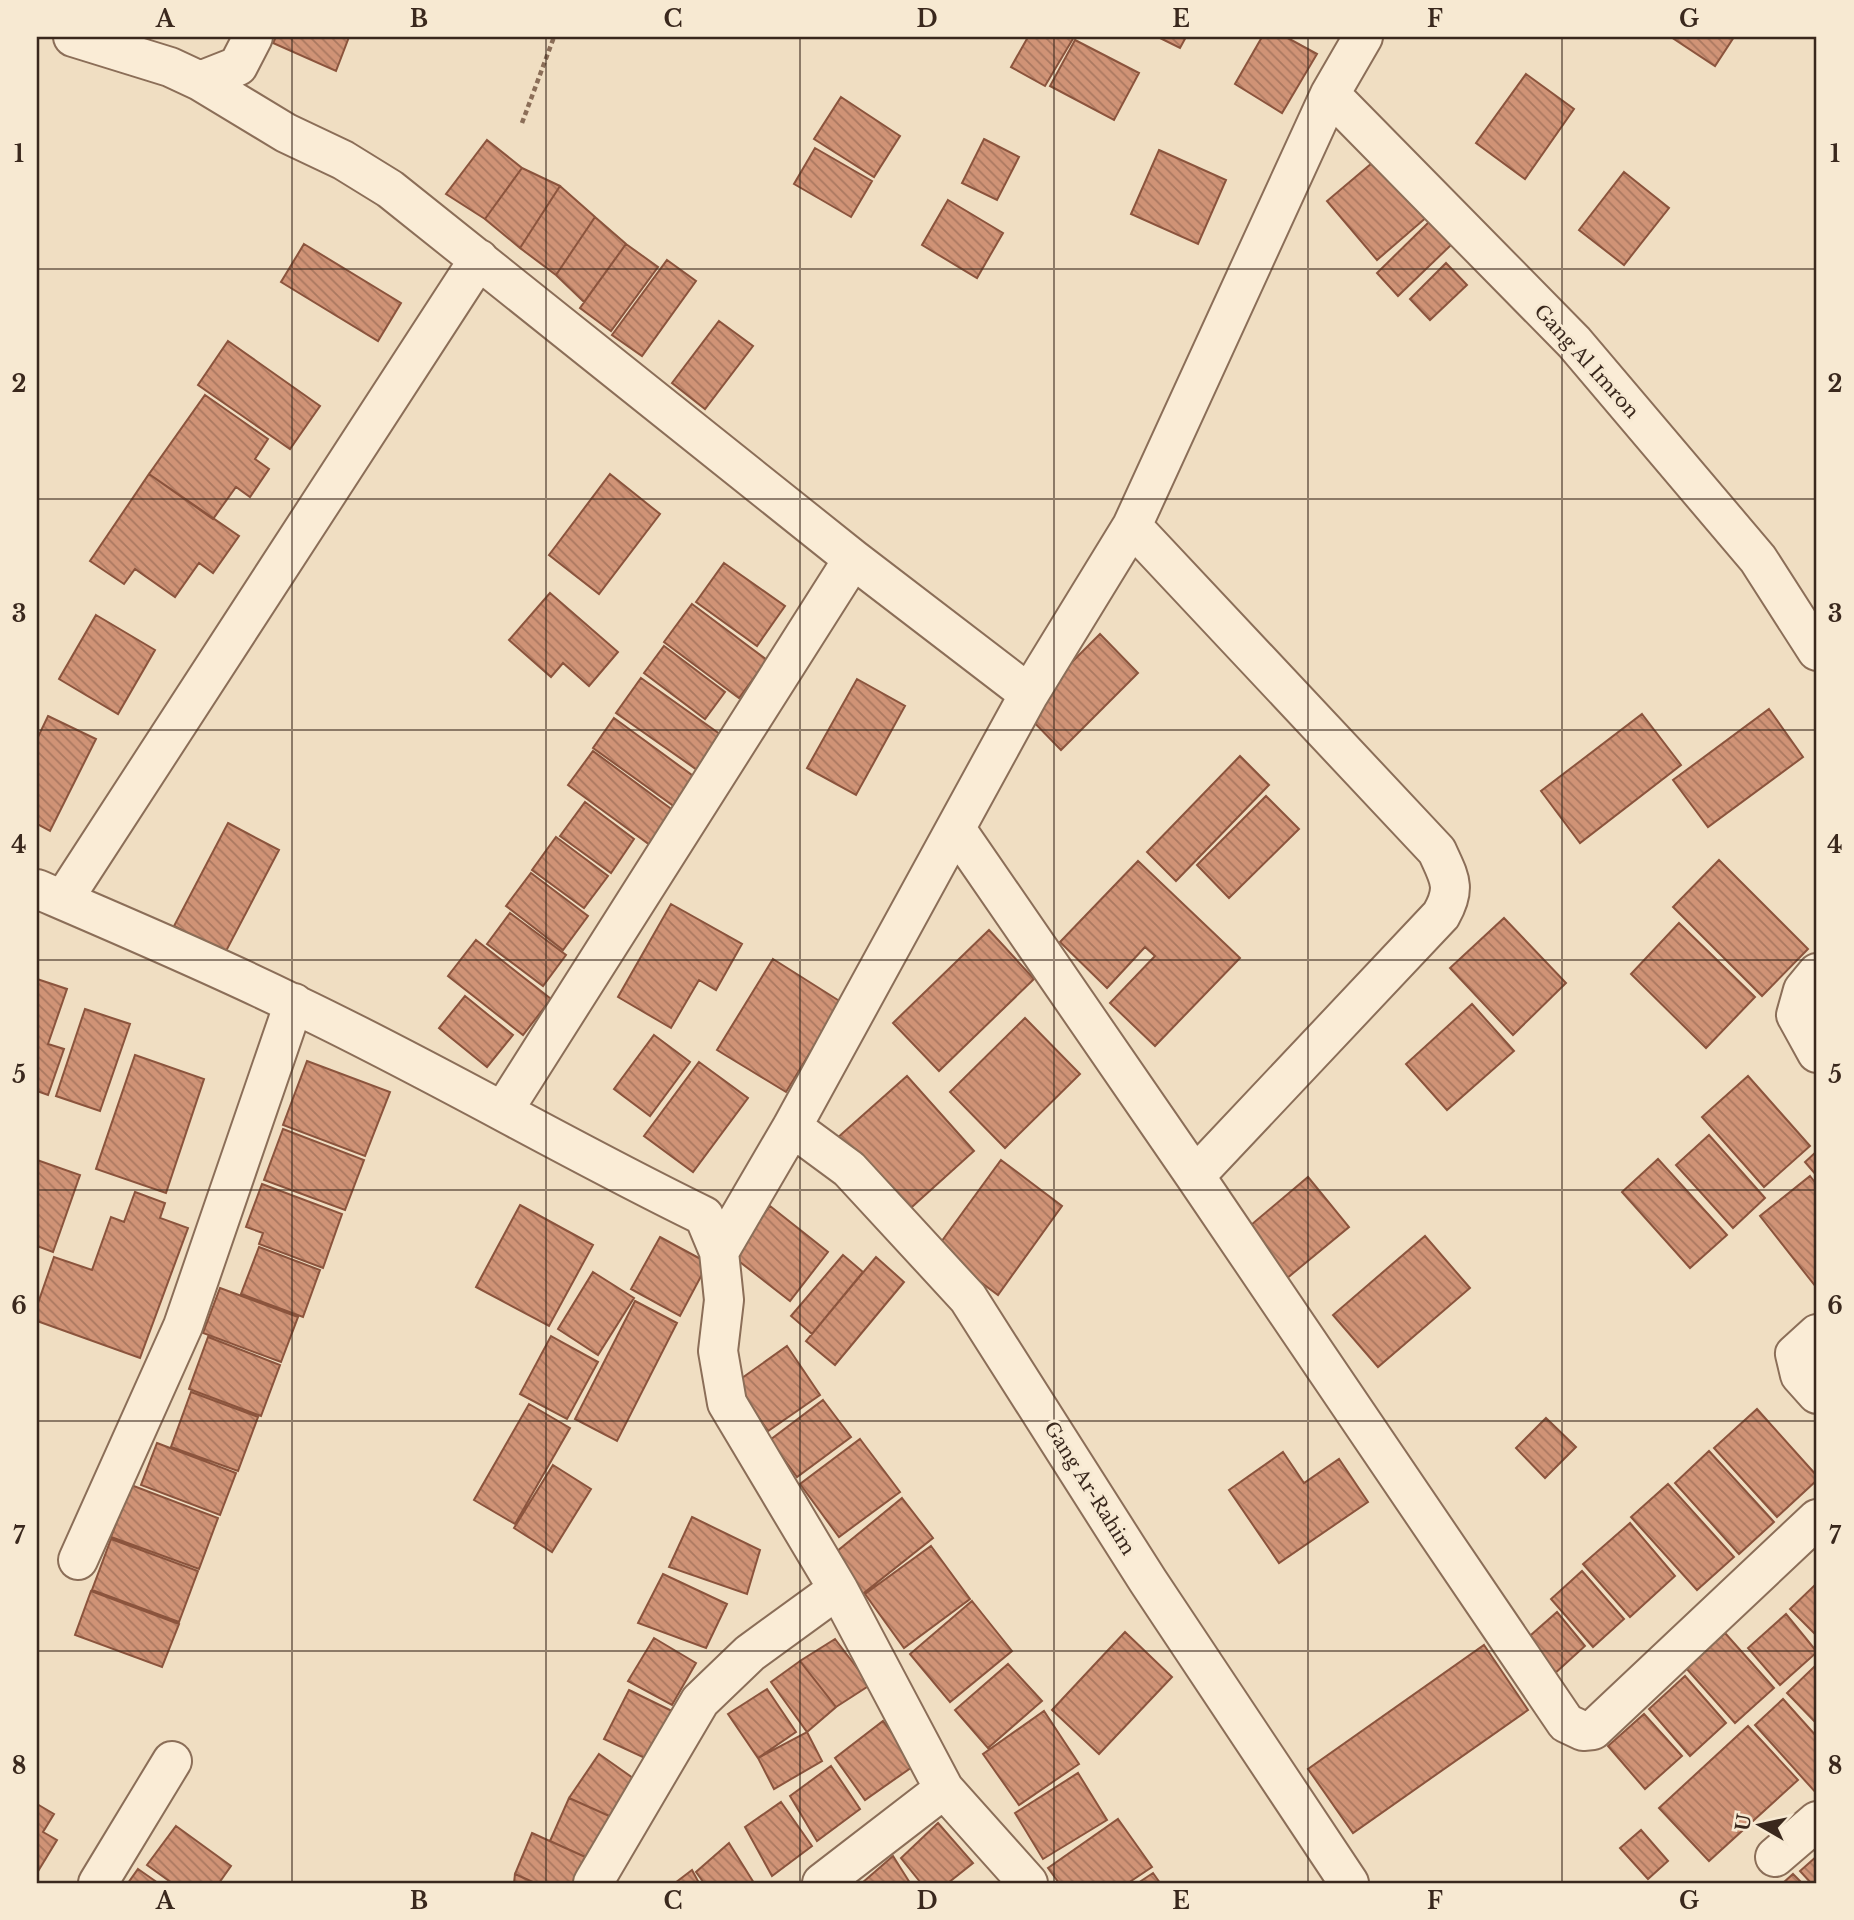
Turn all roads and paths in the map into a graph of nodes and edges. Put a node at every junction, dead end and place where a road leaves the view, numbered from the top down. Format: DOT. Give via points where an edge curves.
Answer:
graph roads {
  1 [pos="73,37"];
  2 [pos="253,37"];
  3 [pos="554,37"];
  4 [pos="1363,37"];
  5 [pos="200,81"];
  6 [pos="1330,94"];
  7 [pos="522,123"];
  8 [pos="479,259"];
  9 [pos="1132,526"];
  10 [pos="853,559"];
  11 [pos="1817,651"];
  12 [pos="1029,694"];
  13 [pos="956,829"];
  14 [pos="50,895"];
  15 [pos="1817,973"];
  16 [pos="294,1003"];
  17 [pos="1817,1053"];
  18 [pos="503,1111"];
  19 [pos="792,1127"];
  20 [pos="1195,1175"];
  21 [pos="719,1252"];
  22 [pos="1817,1334"];
  23 [pos="1817,1394"];
  24 [pos="1817,1519"];
  25 [pos="78,1560"];
  26 [pos="838,1590"];
  27 [pos="172,1761"];
  28 [pos="944,1789"];
  29 [pos="1817,1821"];
  30 [pos="1775,1857"];
  31 [pos="98,1883"];
  32 [pos="593,1883"];
  33 [pos="822,1883"];
  34 [pos="1028,1883"];
  35 [pos="1349,1883"];
  1 -- 5 [label="street"];
  2 -- 5 [label="street" via="238,66"];
  3 -- 7 [label="path"];
  4 -- 6 [label="street"];
  5 -- 8 [label="street" via="390,189"];
  6 -- 9 [label="street"];
  6 -- 11 [label="street, Gang Al Imron" via="1574,342 1758,559"];
  8 -- 10 [label="street"];
  8 -- 14 [label="street"];
  9 -- 12 [label="street"];
  9 -- 20 [label="street" via="1437,851 1449,878 1451,898 1441,915"];
  10 -- 12 [label="street"];
  10 -- 18 [label="street"];
  12 -- 13 [label="street"];
  13 -- 19 [label="street"];
  13 -- 20 [label="street"];
  14 -- 16 [label="street"];
  15 -- 17 [label="street" via="1803,990 1796,1015"];
  16 -- 18 [label="street"];
  16 -- 25 [label="street" via="183,1326"];
  18 -- 21 [label="street" via="704,1216"];
  19 -- 21 [label="street"];
  19 -- 35 [label="street, Gang Ar-Rahim" via="849,1169 968,1298 1148,1581"];
  20 -- 24 [label="street" via="1566,1723 1574,1728 1593,1730"];
  21 -- 26 [label="street" via="724,1300 718,1351 727,1403"];
  22 -- 23 [label="street" via="1795,1354 1800,1375"];
  26 -- 28 [label="street"];
  26 -- 32 [label="street" via="750,1653 700,1701"];
  27 -- 31 [label="street"];
  28 -- 33 [label="street"];
  28 -- 34 [label="street"];
  29 -- 30 [label="street"];
}
